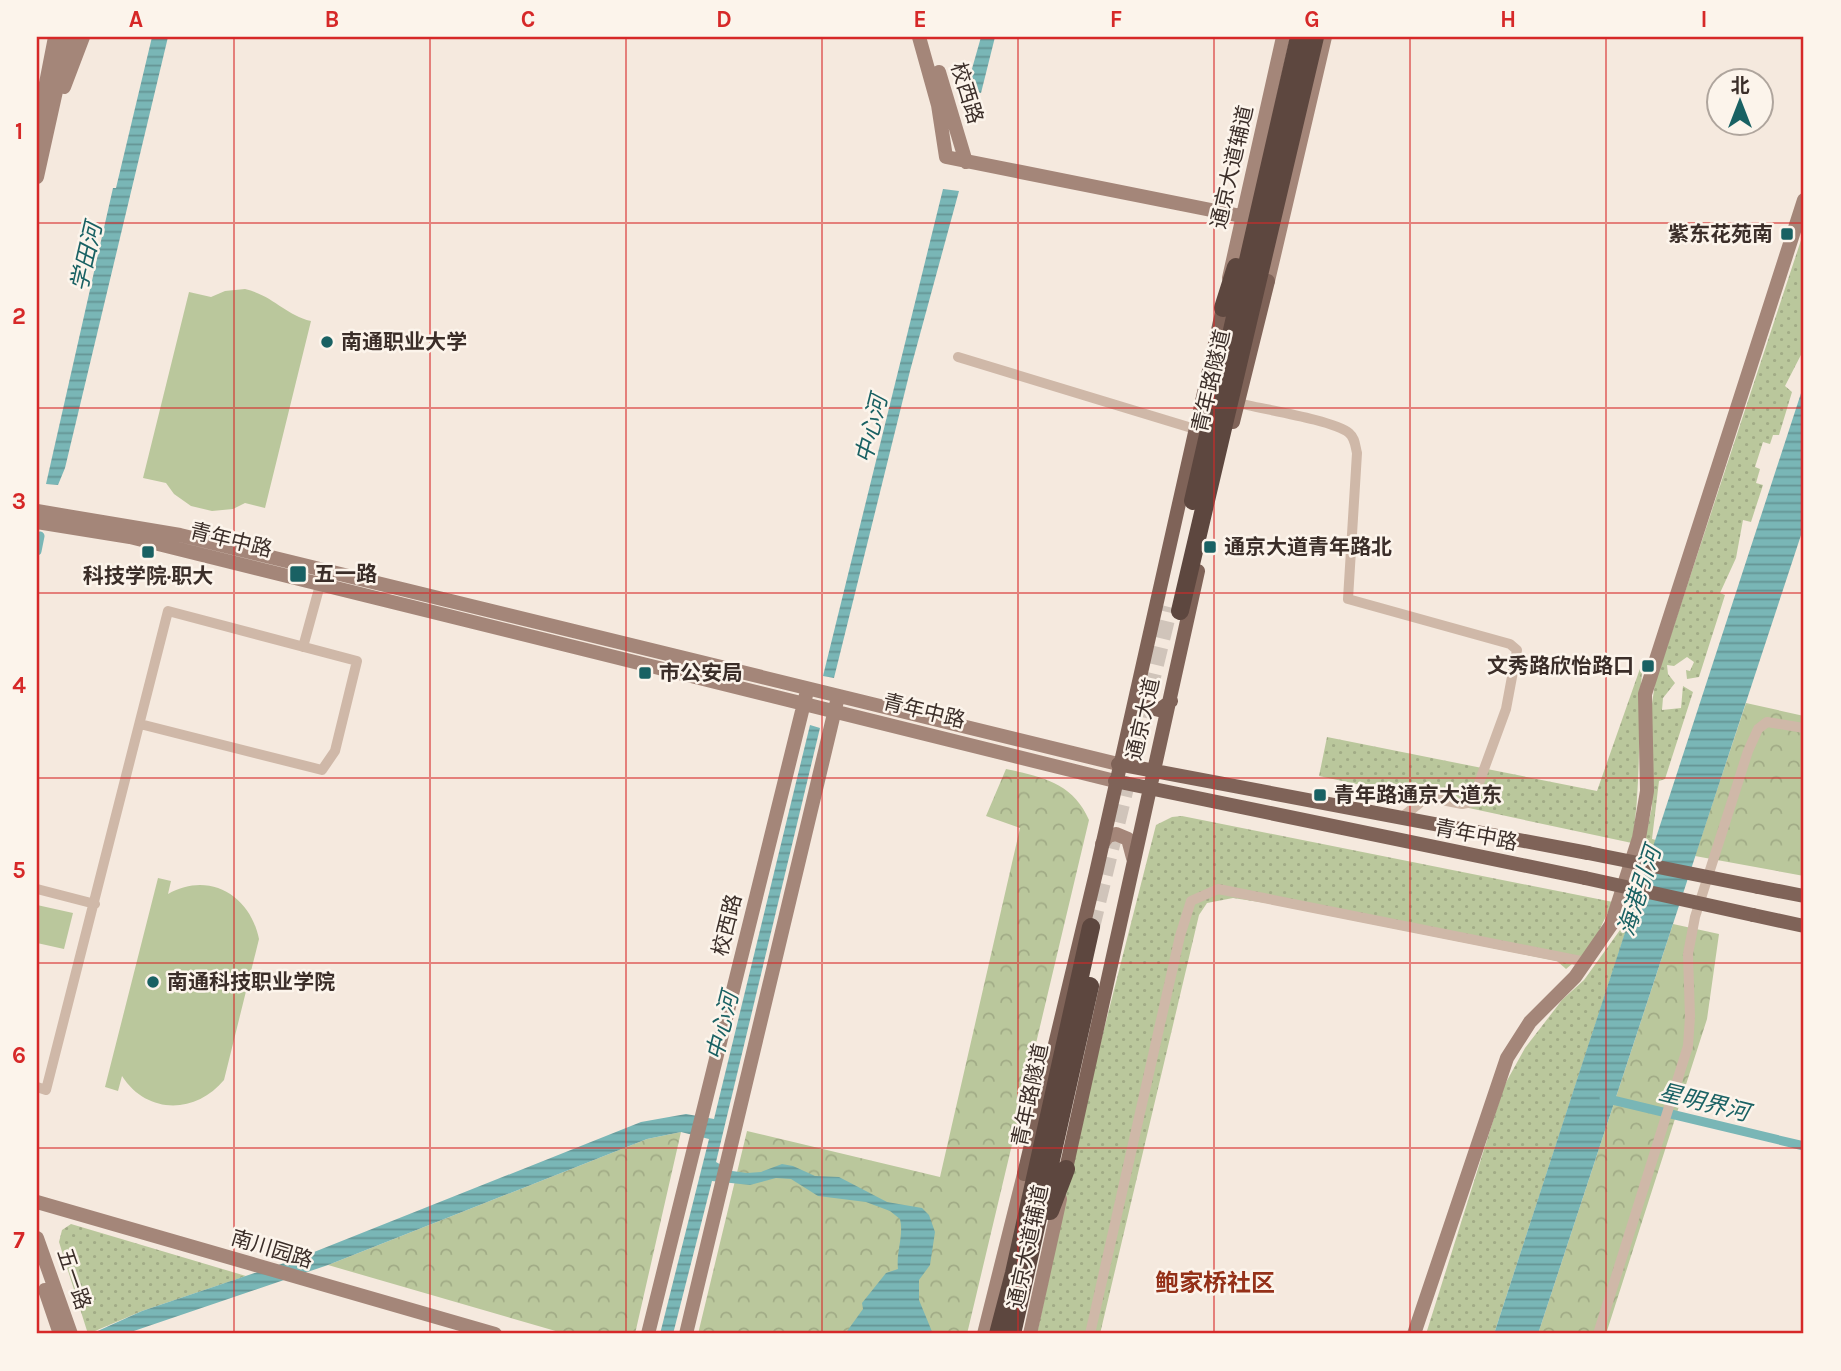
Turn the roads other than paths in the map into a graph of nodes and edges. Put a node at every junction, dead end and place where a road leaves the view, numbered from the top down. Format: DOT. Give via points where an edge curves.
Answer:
graph roads {
  1 [pos="55,37"];
  2 [pos="68,37"];
  3 [pos="83,37"];
  4 [pos="919,37"];
  5 [pos="928,37"];
  6 [pos="1283,37"];
  7 [pos="1299,37"];
  8 [pos="1315,37"];
  9 [pos="1325,37"];
  10 [pos="50,121"];
  11 [pos="37,129"];
  12 [pos="1278,161"];
  13 [pos="966,162"];
  14 [pos="37,177"];
  15 [pos="1804,200"];
  16 [pos="1241,216"];
  17 [pos="1268,281"];
  18 [pos="1223,308"];
  19 [pos="958,357"];
  20 [pos="1238,403"];
  21 [pos="1195,429"];
  22 [pos="37,511"];
  23 [pos="37,522"];
  24 [pos="320,585"];
  25 [pos="1174,609"];
  26 [pos="303,647"];
  27 [pos="806,696"];
  28 [pos="1136,696"];
  29 [pos="1171,701"];
  30 [pos="836,704"];
  31 [pos="140,724"];
  32 [pos="1804,728"];
  33 [pos="1118,764"];
  34 [pos="1155,771"];
  35 [pos="1115,781"];
  36 [pos="1150,790"];
  37 [pos="1401,818"];
  38 [pos="1102,844"];
  39 [pos="1133,858"];
  40 [pos="37,890"];
  41 [pos="1804,896"];
  42 [pos="95,904"];
  43 [pos="1804,926"];
  44 [pos="1097,928"];
  45 [pos="1586,962"];
  46 [pos="37,1087"];
  47 [pos="1066,1169"];
  48 [pos="1024,1174"];
  49 [pos="37,1202"];
  50 [pos="37,1238"];
  51 [pos="37,1266"];
  52 [pos="1021,1271"];
  53 [pos="60,1334"];
  54 [pos="71,1334"];
  55 [pos="495,1334"];
  56 [pos="648,1334"];
  57 [pos="686,1334"];
  58 [pos="984,1334"];
  59 [pos="998,1334"];
  60 [pos="1012,1334"];
  61 [pos="1030,1334"];
  62 [pos="1090,1334"];
  63 [pos="1414,1334"];
  64 [pos="1598,1334"];
  1 -- 11 [label="street"];
  2 -- 10 [label="street"];
  3 -- 10 [label="street"];
  4 -- 13 [label="street, 校西路" via="946,156"];
  5 -- 13 [label="street, 校西路"];
  6 -- 16 [label="street, 通京大道辅道"];
  7 -- 12 [label="highway"];
  8 -- 12 [label="highway"];
  9 -- 17 [label="street"];
  10 -- 14 [label="street"];
  12 -- 17 [label="highway"];
  12 -- 18 [label="highway"];
  12 -- 25 [label="highway, 青年路隧道"];
  13 -- 16 [label="street"];
  15 -- 45 [label="street" via="1645,694 1647,791 1639,838 1611,925"];
  16 -- 18 [label="street, 通京大道辅道"];
  17 -- 20 [label="main road, 通京大道"];
  18 -- 21 [label="main road, 通京大道"];
  19 -- 21 [label="street"];
  20 -- 29 [label="main road, 通京大道"];
  20 -- 37 [label="street" via="1331,425 1347,430 1354,439 1357,453 1348,599 1510,644 1517,650 1506,709 1472,802 1427,797"];
  21 -- 28 [label="main road, 通京大道"];
  22 -- 27 [label="street, 青年中路" via="180,535"];
  23 -- 24 [label="street, 青年中路" via="130,537"];
  24 -- 26 [label="street"];
  24 -- 27 [label="street, 青年中路"];
  26 -- 31 [label="street" via="168,611"];
  26 -- 31 [label="street" via="357,661 335,751 322,770"];
  27 -- 30 [label="street, 青年中路"];
  27 -- 56 [label="street, 校西路"];
  28 -- 29 [label="main road" via="1139,705 1147,709 1159,710"];
  28 -- 33 [label="main road, 通京大道"];
  29 -- 34 [label="main road, 通京大道"];
  30 -- 33 [label="street, 青年中路"];
  30 -- 35 [label="street, 青年中路"];
  30 -- 57 [label="street"];
  31 -- 42 [label="street"];
  32 -- 64 [label="street" via="1767,722 1758,729 1748,751 1695,917 1688,954 1688,1046"];
  33 -- 34 [label="main road, 青年中路"];
  33 -- 35 [label="main road, 通京大道"];
  34 -- 36 [label="main road, 通京大道"];
  34 -- 37 [label="main road, 青年中路"];
  35 -- 36 [label="main road, 青年中路"];
  35 -- 38 [label="main road, 通京大道"];
  36 -- 39 [label="main road, 通京大道"];
  36 -- 43 [label="main road, 青年中路, bridge"];
  37 -- 41 [label="main road, 青年中路, bridge"];
  38 -- 39 [label="street" via="1108,836 1120,835 1128,839"];
  38 -- 48 [label="main road, 通京大道"];
  39 -- 47 [label="main road, 通京大道"];
  40 -- 42 [label="street"];
  42 -- 46 [label="street" via="46,1090"];
  44 -- 52 [label="highway, 青年路隧道"];
  45 -- 62 [label="street" via="1218,889 1191,901"];
  45 -- 63 [label="street" via="1530,1022 1507,1058"];
  47 -- 52 [label="highway"];
  47 -- 61 [label="street, 通京大道辅道"];
  48 -- 52 [label="highway"];
  48 -- 58 [label="street, 通京大道辅道"];
  49 -- 55 [label="street, 南川园路"];
  50 -- 54 [label="street, 五一路"];
  51 -- 53 [label="street, 五一路"];
  52 -- 59 [label="highway"];
  52 -- 60 [label="highway"];
}
